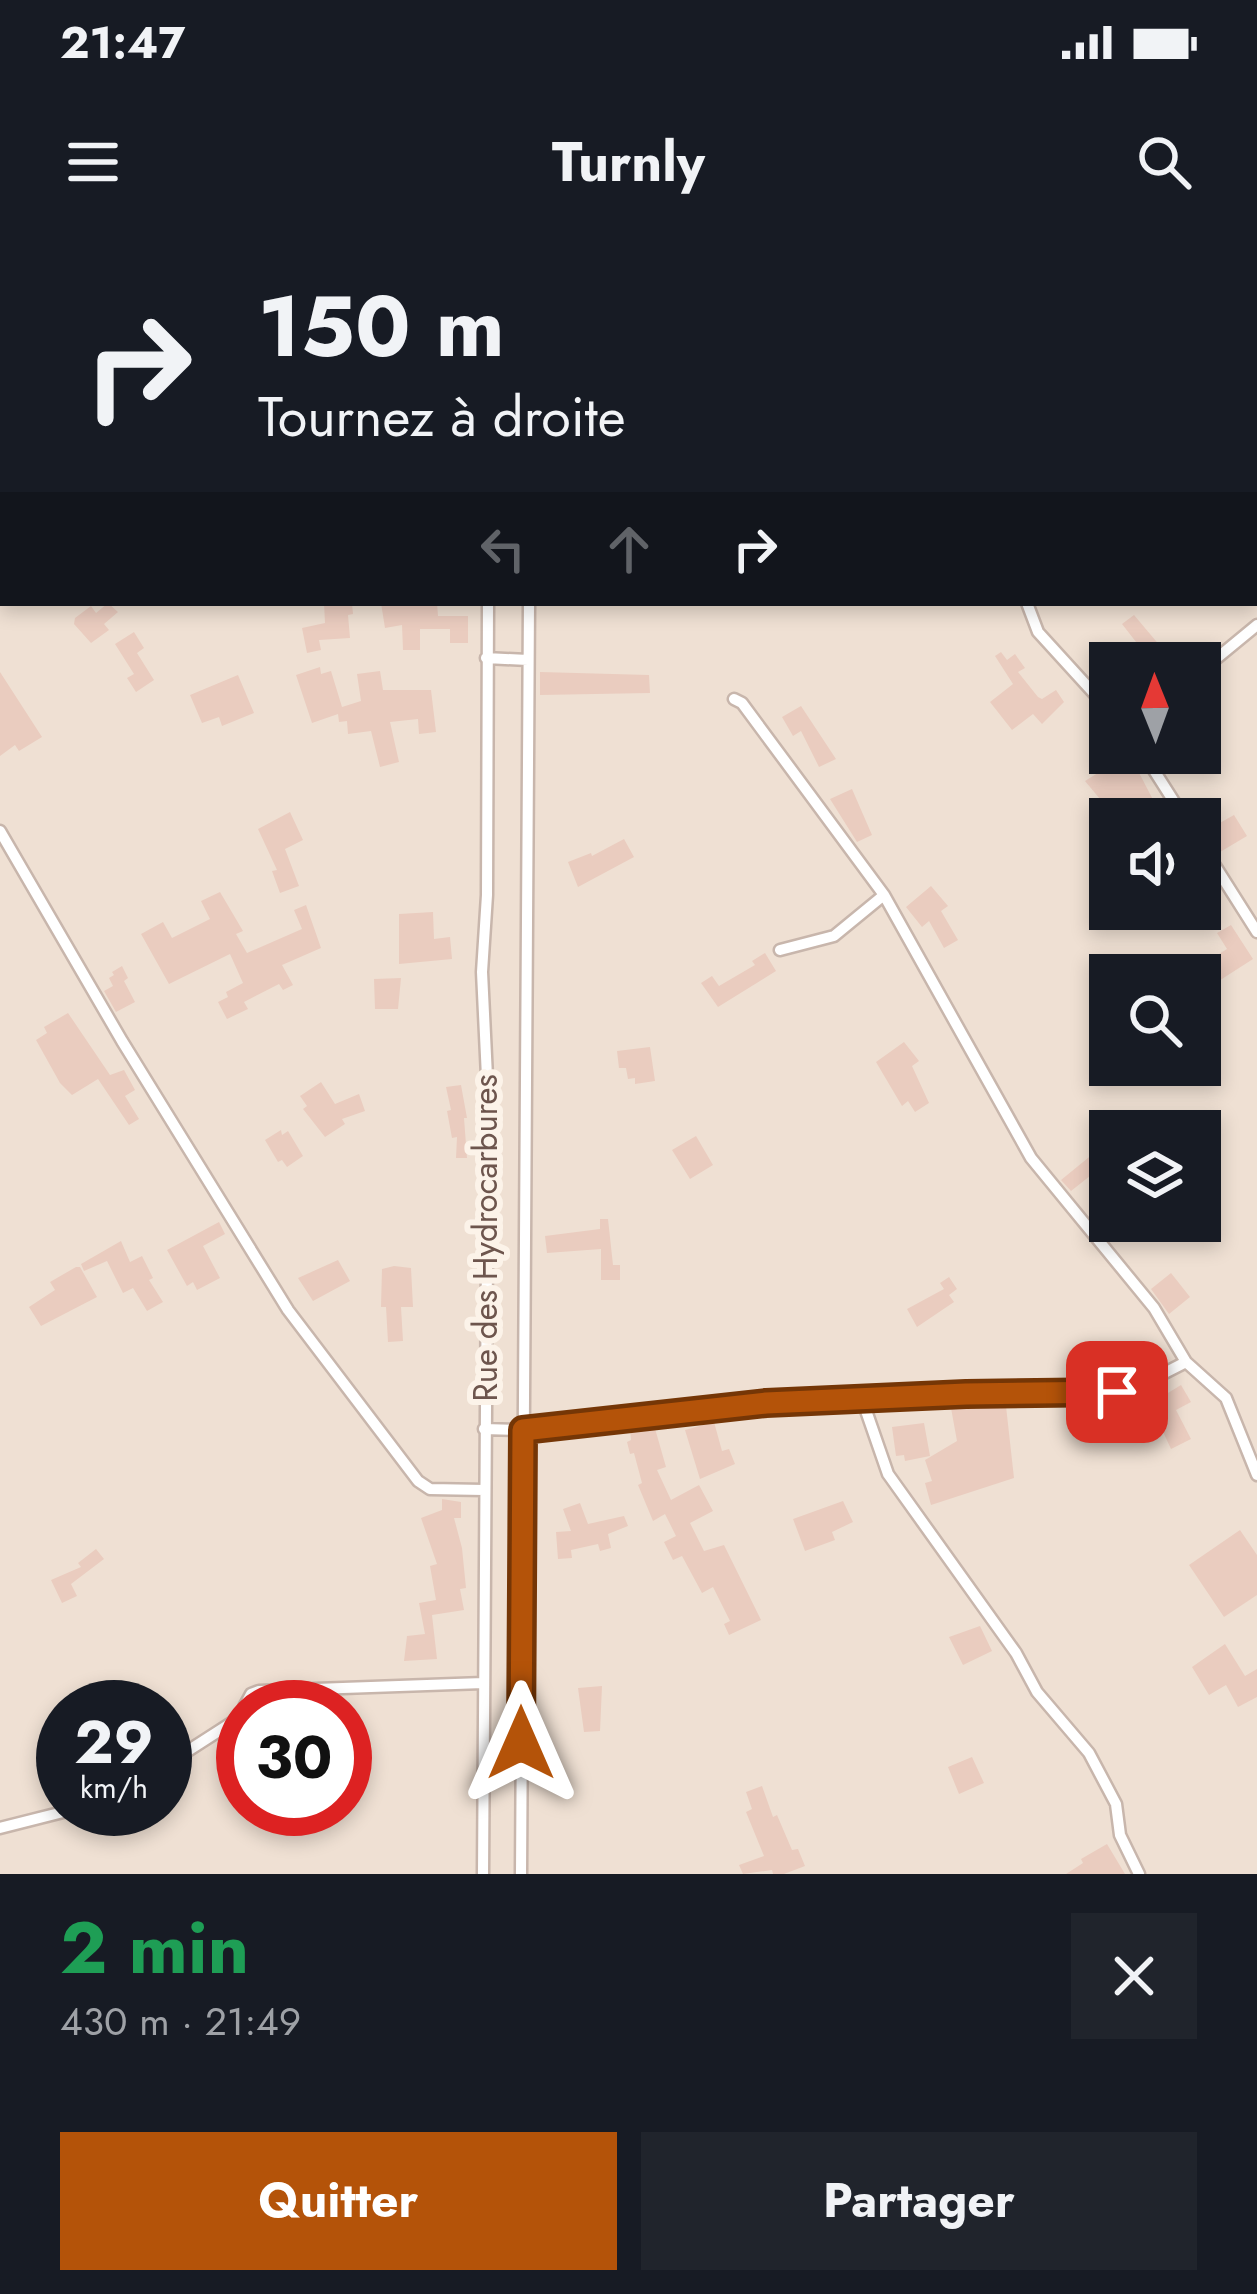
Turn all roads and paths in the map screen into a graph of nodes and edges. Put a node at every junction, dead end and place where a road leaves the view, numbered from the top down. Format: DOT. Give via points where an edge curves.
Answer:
graph roads {
  1 [pos="488,606"];
  2 [pos="529,606"];
  3 [pos="1028,606"];
  4 [pos="1257,625"];
  5 [pos="1221,655"];
  6 [pos="486,658"];
  7 [pos="528,660"];
  8 [pos="1089,688"];
  9 [pos="734,699"];
  10 [pos="0,830"];
  11 [pos="1221,875"];
  12 [pos="884,895"];
  13 [pos="1257,932"];
  14 [pos="780,950"];
  15 [pos="1186,1362"];
  16 [pos="862,1399"];
  17 [pos="484,1429"];
  18 [pos="523,1430"];
  19 [pos="1257,1475"];
  20 [pos="484,1490"];
  21 [pos="483,1683"];
  22 [pos="372,1687"];
  23 [pos="36,1819"];
  24 [pos="0,1828"];
  25 [pos="482,1874"];
  26 [pos="521,1874"];
  27 [pos="1139,1874"];
  1 -- 6 [label="street, Rue des Hydrocarbures"];
  2 -- 7 [label="street"];
  3 -- 8 [label="street" via="1038,632"];
  4 -- 5 [label="street"];
  6 -- 7 [label="street"];
  6 -- 17 [label="street, Rue des Hydrocarbures"];
  7 -- 18 [label="street"];
  9 -- 12 [label="street"];
  10 -- 20 [label="street" via="288,1310 418,1481 430,1489"];
  11 -- 13 [label="street"];
  12 -- 14 [label="street" via="834,936"];
  12 -- 15 [label="street" via="1031,1157 1154,1309"];
  15 -- 16 [label="street" via="1117,1392"];
  15 -- 19 [label="street" via="1226,1398"];
  16 -- 18 [label="street"];
  16 -- 27 [label="street" via="888,1474 1037,1692 1089,1753"];
  17 -- 18 [label="street"];
  17 -- 20 [label="street, Rue des Hydrocarbures"];
  18 -- 26 [label="street"];
  20 -- 21 [label="street, Rue des Hydrocarbures"];
  21 -- 22 [label="street"];
  21 -- 25 [label="street, Rue des Hydrocarbures"];
  23 -- 24 [label="street"];
}
